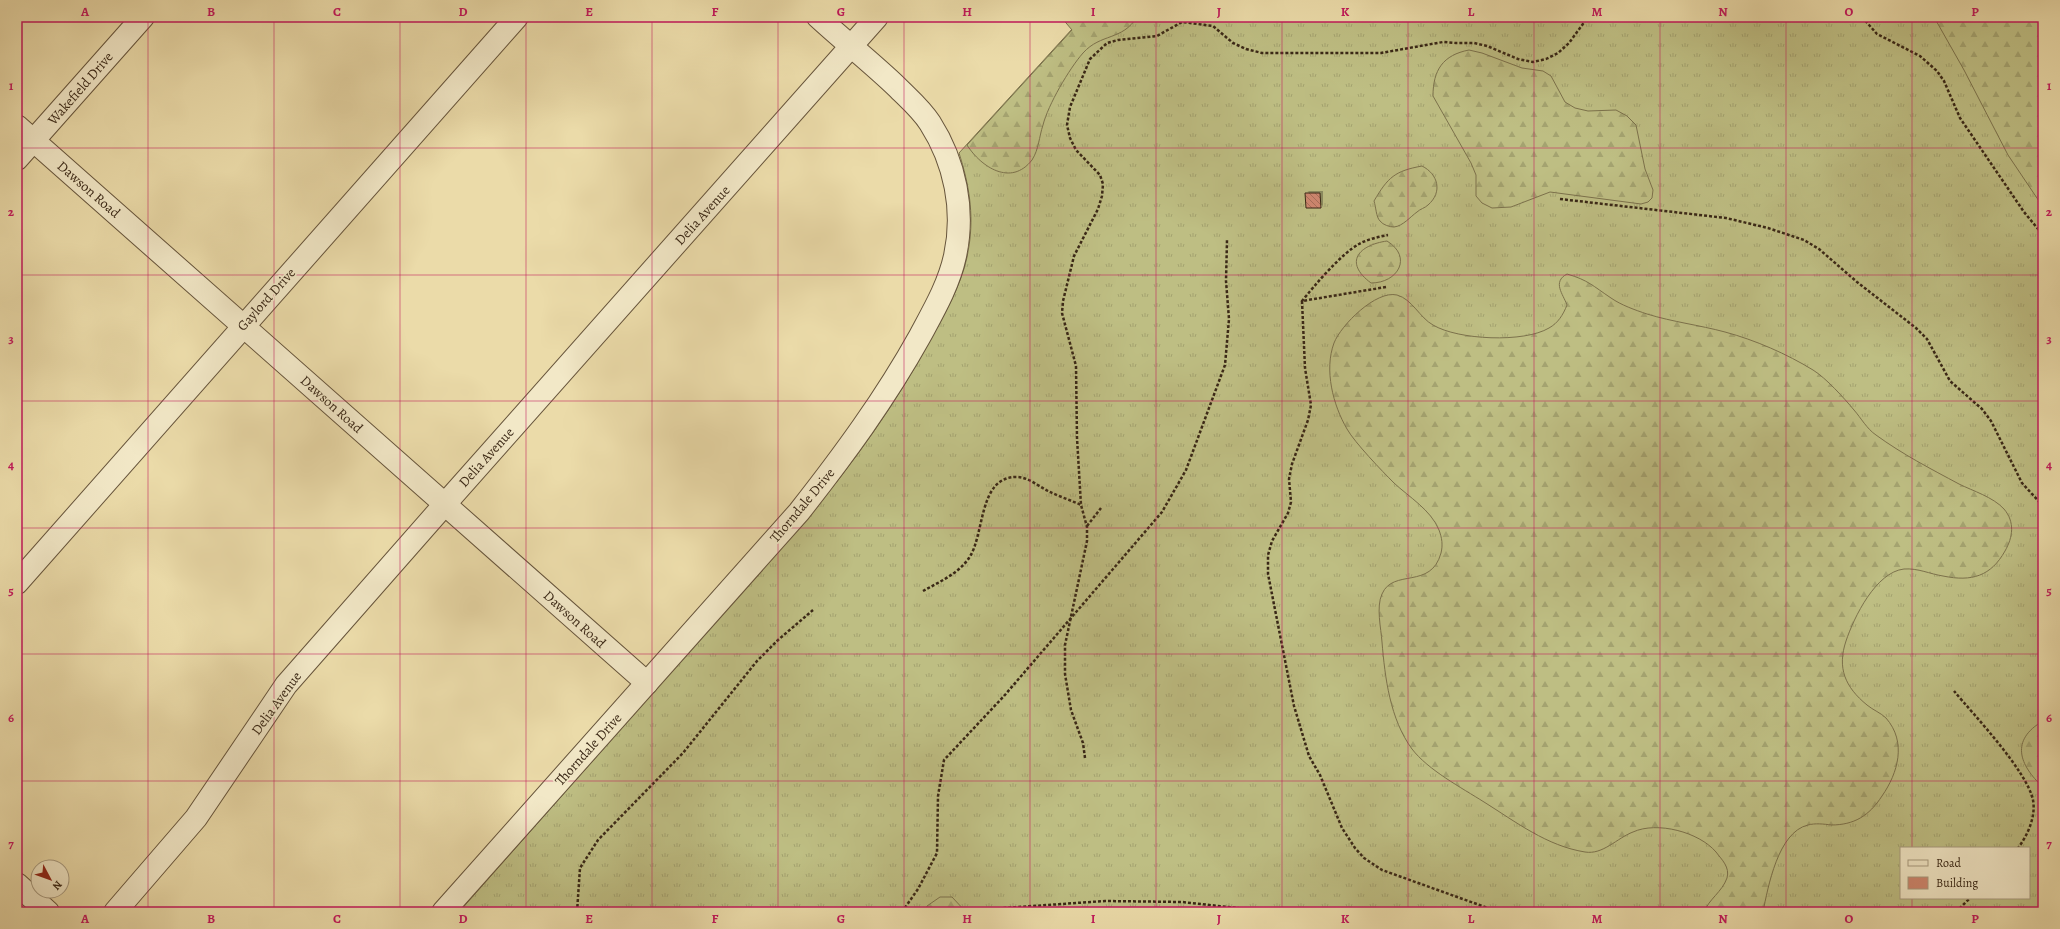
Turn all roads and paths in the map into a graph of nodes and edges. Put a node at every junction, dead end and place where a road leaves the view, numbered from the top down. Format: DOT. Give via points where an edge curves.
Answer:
graph roads {
  1 [pos="143,17"];
  2 [pos="517,17"];
  3 [pos="818,17"];
  4 [pos="877,17"];
  5 [pos="1588,17"];
  6 [pos="1862,17"];
  7 [pos="852,46"];
  8 [pos="17,126"];
  9 [pos="34,141"];
  10 [pos="17,159"];
  11 [pos="1560,199"];
  12 [pos="1388,234"];
  13 [pos="2043,236"];
  14 [pos="1227,240"];
  15 [pos="1386,287"];
  16 [pos="1302,301"];
  17 [pos="243,325"];
  18 [pos="445,504"];
  19 [pos="1081,505"];
  20 [pos="2043,506"];
  21 [pos="1101,508"];
  22 [pos="1087,526"];
  23 [pos="17,583"];
  24 [pos="922,591"];
  25 [pos="813,610"];
  26 [pos="1071,620"];
  27 [pos="647,683"];
  28 [pos="1954,691"];
  29 [pos="1085,758"];
  30 [pos="2019,847"];
  31 [pos="17,884"];
  32 [pos="1969,899"];
  33 [pos="48,912"];
  34 [pos="115,912"];
  35 [pos="443,912"];
  36 [pos="577,912"];
  37 [pos="902,912"];
  38 [pos="994,912"];
  39 [pos="1274,912"];
  40 [pos="1499,912"];
  41 [pos="1956,912"];
  1 -- 9 [label="street, Wakefield Drive"];
  2 -- 17 [label="street, Gaylord Drive"];
  3 -- 7 [label="street, Thorndale Drive"];
  4 -- 7 [label="street, Delia Avenue"];
  5 -- 19 [label="path" via="1558,52 1546,59 1533,62 1518,59 1487,46 1443,42 1374,54 1262,53 1233,43 1213,26 1182,22 1157,36 1118,40 1107,43 1098,50 1090,59 1080,80 1070,107 1067,125 1076,150 1100,175 1103,184 1098,209 1074,256 1062,313 1076,366"];
  6 -- 13 [label="path" via="1877,34 1920,56 1937,71 1960,118"];
  7 -- 18 [label="street, Delia Avenue"];
  7 -- 27 [label="street, Thorndale Drive" via="920,109 938,136 957,190 959,232 955,256 935,308 901,370 844,455 799,512"];
  8 -- 9 [label="street, Dawson Road"];
  9 -- 10 [label="street, Wakefield Drive"];
  9 -- 17 [label="street, Dawson Road"];
  11 -- 20 [label="path" via="1726,218 1768,228 1804,240 1820,249 1927,339 1950,381 1982,409 2022,483"];
  12 -- 16 [label="path" via="1370,238 1357,245 1318,281"];
  14 -- 26 [label="path" via="1226,281 1230,319 1225,365 1186,470 1162,512"];
  15 -- 16 [label="path"];
  16 -- 40 [label="path" via="1305,368 1311,405 1292,464 1289,479 1291,502 1288,513 1272,541 1268,555 1268,574 1294,706 1309,756 1320,775 1342,828 1364,858 1382,870"];
  17 -- 18 [label="street, Dawson Road"];
  17 -- 23 [label="street, Gaylord Drive"];
  18 -- 27 [label="street, Dawson Road"];
  18 -- 34 [label="street, Delia Avenue" via="286,685 196,818"];
  19 -- 22 [label="path"];
  19 -- 24 [label="path" via="1025,479 1010,478 999,483 983,511 970,557 953,574"];
  21 -- 22 [label="path"];
  22 -- 26 [label="path" via="1087,541"];
  25 -- 36 [label="path" via="757,661 683,753 598,840 580,868"];
  26 -- 29 [label="path" via="1065,645 1065,674 1071,710 1083,743"];
  26 -- 37 [label="path" via="944,760 938,796 937,853 918,889"];
  27 -- 35 [label="street, Thorndale Drive"];
  28 -- 30 [label="path" via="1994,738 2026,782 2033,800 2032,820 2026,837"];
  31 -- 33 [label="street"];
  32 -- 41 [label="path"];
  38 -- 39 [label="path" via="1004,908 1105,901 1182,902"];
}
